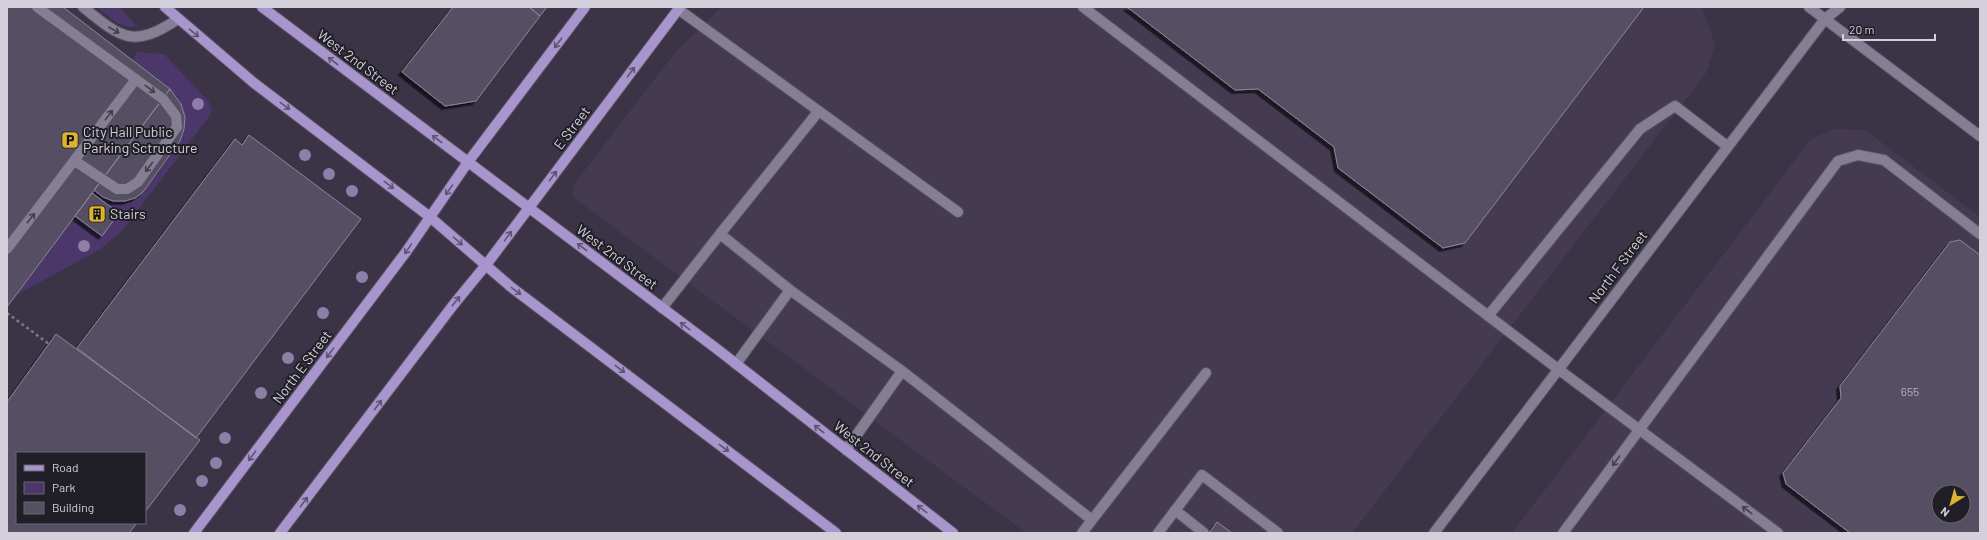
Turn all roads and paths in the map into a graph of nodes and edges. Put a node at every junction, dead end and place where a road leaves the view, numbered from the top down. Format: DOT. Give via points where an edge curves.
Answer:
graph roads {
  1 [pos="37,7"];
  2 [pos="83,7"];
  3 [pos="165,7"];
  4 [pos="262,7"];
  5 [pos="585,7"];
  6 [pos="1083,7"];
  7 [pos="1809,7"];
  8 [pos="1828,7"];
  9 [pos="1840,7"];
  10 [pos="679,8"];
  11 [pos="178,19"];
  12 [pos="1825,19"];
  13 [pos="136,79"];
  14 [pos="818,112"];
  15 [pos="1980,136"];
  16 [pos="1727,146"];
  17 [pos="75,161"];
  18 [pos="468,162"];
  19 [pos="529,207"];
  20 [pos="958,212"];
  21 [pos="430,217"];
  22 [pos="720,234"];
  23 [pos="1980,234"];
  24 [pos="7,249"];
  25 [pos="486,266"];
  26 [pos="790,290"];
  27 [pos="662,308"];
  28 [pos="7,312"];
  29 [pos="1488,316"];
  30 [pos="49,344"];
  31 [pos="736,364"];
  32 [pos="1558,369"];
  33 [pos="902,371"];
  34 [pos="1206,373"];
  35 [pos="1639,429"];
  36 [pos="846,450"];
  37 [pos="1175,510"];
  38 [pos="1092,520"];
  39 [pos="194,533"];
  40 [pos="280,533"];
  41 [pos="836,533"];
  42 [pos="952,533"];
  43 [pos="1082,533"];
  44 [pos="1158,533"];
  45 [pos="1204,533"];
  46 [pos="1278,533"];
  47 [pos="1434,533"];
  48 [pos="1563,533"];
  49 [pos="1778,533"];
  1 -- 13 [label="street"];
  2 -- 11 [label="street, one-way" via="122,35 138,37 158,32"];
  3 -- 11 [label="main road"];
  18 -- 4 [label="main road, West 2nd Street, one-way"];
  5 -- 18 [label="main road, one-way"];
  6 -- 29 [label="street"];
  7 -- 12 [label="street"];
  8 -- 12 [label="street"];
  9 -- 12 [label="street"];
  10 -- 14 [label="street"];
  19 -- 10 [label="main road, E Street, one-way"];
  11 -- 21 [label="main road, one-way" via="254,83"];
  12 -- 15 [label="street"];
  12 -- 16 [label="street, North F Street"];
  17 -- 13 [label="street, one-way"];
  13 -- 17 [label="street, one-way" via="163,99 176,116 177,127 138,182 117,189"];
  14 -- 20 [label="street"];
  14 -- 22 [label="street"];
  16 -- 29 [label="street" via="1675,106 1640,129"];
  16 -- 32 [label="street, North F Street"];
  24 -- 17 [label="street, one-way"];
  18 -- 19 [label="main road, West 2nd Street"];
  18 -- 21 [label="main road, one-way"];
  25 -- 19 [label="main road, E Street, one-way"];
  27 -- 19 [label="main road, West 2nd Street, one-way"];
  21 -- 25 [label="main road, one-way"];
  21 -- 39 [label="main road, North E Street, one-way"];
  22 -- 26 [label="street"];
  22 -- 27 [label="street"];
  23 -- 35 [label="street" via="1884,160 1858,155 1838,161"];
  40 -- 25 [label="main road, one-way" via="454,304"];
  25 -- 41 [label="main road, one-way"];
  26 -- 31 [label="street"];
  26 -- 33 [label="street"];
  31 -- 27 [label="main road, West 2nd Street, one-way"];
  28 -- 30 [label="path"];
  29 -- 32 [label="street"];
  36 -- 31 [label="main road, West 2nd Street, one-way"];
  32 -- 35 [label="street"];
  32 -- 47 [label="street, North F Street"];
  33 -- 36 [label="street"];
  33 -- 38 [label="street"];
  34 -- 38 [label="street"];
  35 -- 48 [label="street, one-way"];
  49 -- 35 [label="street, one-way"];
  42 -- 36 [label="main road, West 2nd Street, one-way"];
  37 -- 44 [label="street"];
  37 -- 45 [label="street"];
  37 -- 46 [label="street" via="1202,475"];
  38 -- 43 [label="street"];
}
